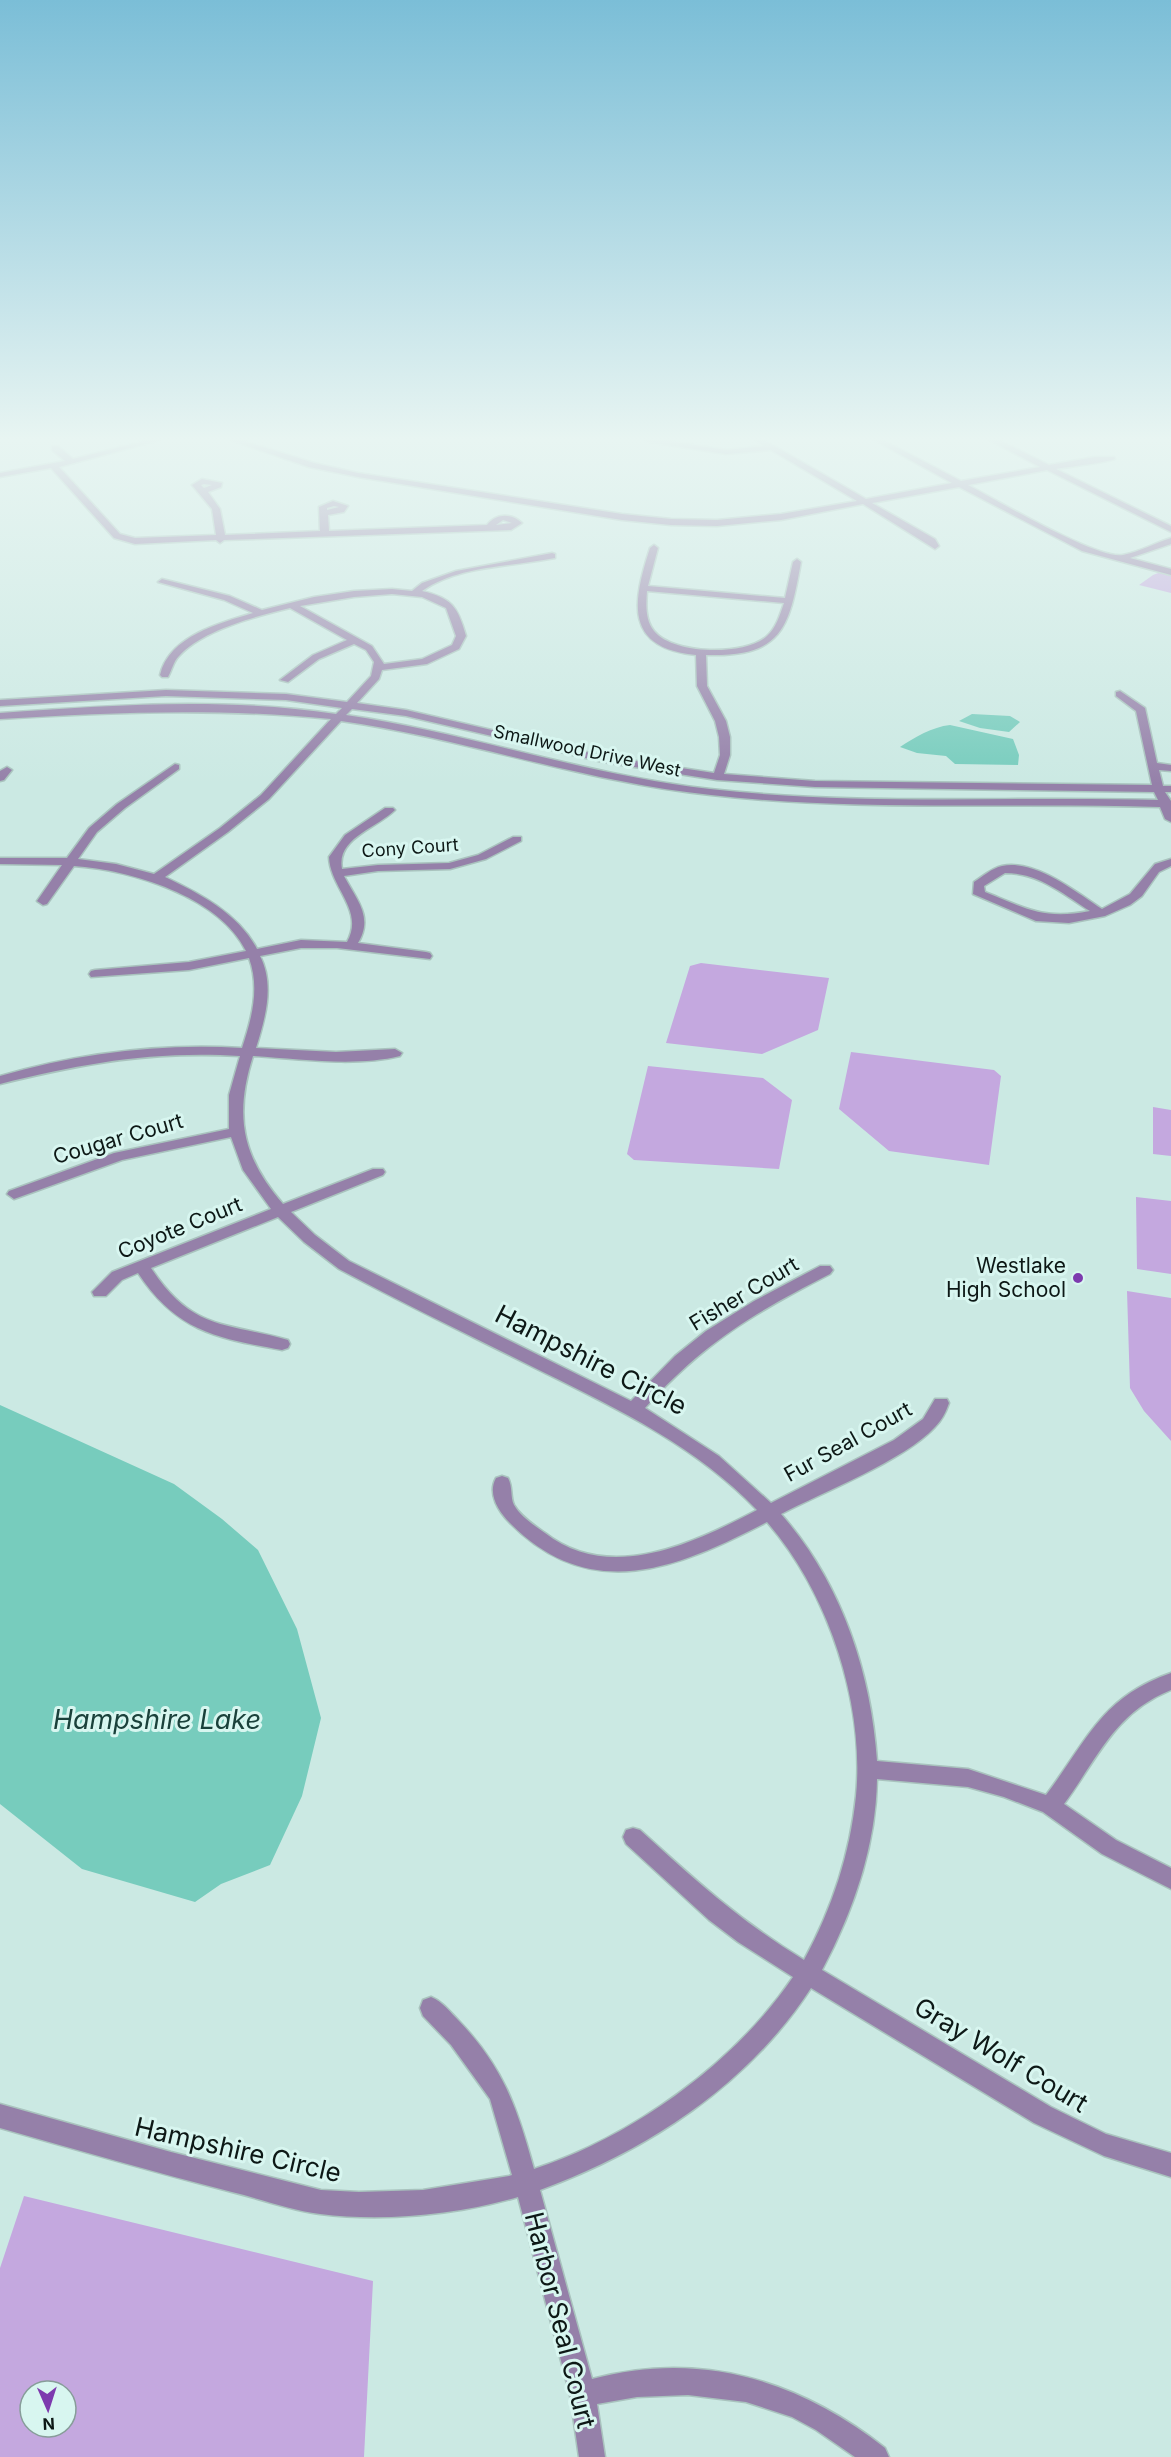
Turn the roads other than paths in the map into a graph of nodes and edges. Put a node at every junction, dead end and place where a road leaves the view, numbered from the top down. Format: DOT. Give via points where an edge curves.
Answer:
graph roads {
  1 [pos="652,555"];
  2 [pos="1109,555"];
  3 [pos="1132,555"];
  4 [pos="552,556"];
  5 [pos="1123,558"];
  6 [pos="797,562"];
  7 [pos="1171,572"];
  8 [pos="162,582"];
  9 [pos="642,588"];
  10 [pos="414,593"];
  11 [pos="789,601"];
  12 [pos="291,605"];
  13 [pos="261,613"];
  14 [pos="355,640"];
  15 [pos="701,653"];
  16 [pos="379,667"];
  17 [pos="165,675"];
  18 [pos="285,680"];
  19 [pos="1120,694"];
  20 [pos="0,703"];
  21 [pos="353,704"];
  22 [pos="0,716"];
  23 [pos="341,717"];
  24 [pos="1153,766"];
  25 [pos="175,767"];
  26 [pos="1171,768"];
  27 [pos="717,777"];
  28 [pos="1158,788"];
  29 [pos="1171,789"];
  30 [pos="1168,804"];
  31 [pos="389,810"];
  32 [pos="1171,819"];
  33 [pos="517,839"];
  34 [pos="0,861"];
  35 [pos="69,861"];
  36 [pos="1171,862"];
  37 [pos="337,873"];
  38 [pos="156,878"];
  39 [pos="43,901"];
  40 [pos="1101,913"];
  41 [pos="351,945"];
  42 [pos="254,952"];
  43 [pos="426,956"];
  44 [pos="95,974"];
  45 [pos="246,1053"];
  46 [pos="395,1053"];
  47 [pos="0,1080"];
  48 [pos="236,1132"];
  49 [pos="378,1172"];
  50 [pos="14,1194"];
  51 [pos="280,1211"];
  52 [pos="141,1266"];
  53 [pos="825,1270"];
  54 [pos="100,1292"];
  55 [pos="282,1344"];
  56 [pos="941,1403"];
  57 [pos="635,1408"];
  58 [pos="502,1483"];
  59 [pos="769,1512"];
  60 [pos="1171,1681"];
  61 [pos="867,1769"];
  62 [pos="1050,1806"];
  63 [pos="633,1837"];
  64 [pos="1171,1880"];
  65 [pos="809,1975"];
  66 [pos="430,2008"];
  67 [pos="0,2116"];
  68 [pos="1171,2165"];
  69 [pos="526,2183"];
  70 [pos="584,2395"];
  71 [pos="592,2457"];
  72 [pos="876,2457"];
  1 -- 9 [label="street"];
  2 -- 5 [label="street"];
  3 -- 5 [label="street"];
  4 -- 10 [label="street" via="436,579"];
  5 -- 7 [label="street"];
  6 -- 11 [label="street"];
  8 -- 13 [label="street" via="227,597"];
  9 -- 11 [label="street"];
  9 -- 15 [label="street" via="643,611 652,635 666,645"];
  10 -- 12 [label="street" via="337,595"];
  10 -- 16 [label="street" via="438,599 450,607 461,636 458,644 424,662"];
  11 -- 15 [label="street" via="775,633 763,643 733,651"];
  12 -- 13 [label="street"];
  12 -- 14 [label="street"];
  13 -- 17 [label="street" via="187,643 172,657"];
  14 -- 16 [label="street" via="374,652"];
  14 -- 18 [label="street" via="316,657"];
  15 -- 27 [label="street" via="702,687 724,735 724,764"];
  16 -- 21 [label="street" via="376,677"];
  19 -- 24 [label="street" via="1141,710"];
  20 -- 21 [label="street, Smallwood Drive West" via="194,693"];
  21 -- 23 [label="street"];
  21 -- 27 [label="street, Smallwood Drive West" via="436,719 603,759"];
  22 -- 23 [label="street, Smallwood Drive West" via="180,706"];
  23 -- 30 [label="street, Smallwood Drive West" via="442,736 596,774 711,792 811,799"];
  23 -- 38 [label="street" via="265,797"];
  24 -- 26 [label="street"];
  24 -- 28 [label="street"];
  25 -- 35 [label="street" via="104,820"];
  27 -- 28 [label="street, Smallwood Drive West" via="815,784"];
  28 -- 29 [label="street, Smallwood Drive West"];
  28 -- 30 [label="street"];
  30 -- 32 [label="street"];
  31 -- 37 [label="street" via="343,843 334,860"];
  33 -- 37 [label="street, Cony Court" via="482,857 450,866"];
  34 -- 35 [label="street, Hampshire Circle"];
  35 -- 38 [label="street, Hampshire Circle"];
  35 -- 39 [label="street"];
  36 -- 40 [label="street" via="1153,870 1128,900"];
  37 -- 41 [label="street" via="359,918 360,927"];
  38 -- 42 [label="street, Hampshire Circle" via="215,909 237,927"];
  40 -- 40 [label="street" via="1029,871 1003,869 976,888 984,897 1040,918 1069,919"];
  41 -- 42 [label="street" via="301,944"];
  41 -- 43 [label="street"];
  42 -- 44 [label="street" via="189,966"];
  42 -- 45 [label="street, Hampshire Circle" via="262,993"];
  45 -- 46 [label="street" via="342,1057"];
  45 -- 47 [label="street" via="153,1052 53,1066"];
  45 -- 48 [label="street, Hampshire Circle" via="236,1093"];
  48 -- 50 [label="street, Cougar Court" via="111,1158"];
  48 -- 51 [label="street, Hampshire Circle" via="252,1170"];
  49 -- 51 [label="street, Coyote Court"];
  51 -- 52 [label="street, Coyote Court"];
  51 -- 57 [label="street, Hampshire Circle" via="344,1265"];
  52 -- 54 [label="street, Coyote Court" via="117,1276"];
  52 -- 55 [label="street" via="164,1299 187,1317 229,1334"];
  53 -- 57 [label="street, Fisher Court" via="712,1334"];
  56 -- 59 [label="street, Fur Seal Court" via="932,1420 907,1439"];
  57 -- 59 [label="street, Hampshire Circle" via="693,1444"];
  58 -- 59 [label="street, Fur Seal Court" via="505,1507 540,1540 567,1557 596,1563 631,1564 669,1557"];
  59 -- 61 [label="street, Hampshire Circle" via="807,1563 833,1609 851,1657"];
  60 -- 62 [label="street" via="1141,1694 1109,1719"];
  61 -- 62 [label="street" via="968,1778"];
  61 -- 65 [label="street, Hampshire Circle" via="861,1829 849,1881 837,1919"];
  62 -- 64 [label="street" via="1116,1852"];
  63 -- 65 [label="street, Gray Wolf Court" via="745,1934"];
  65 -- 68 [label="street, Gray Wolf Court" via="1070,2131"];
  65 -- 69 [label="street, Hampshire Circle" via="746,2052 666,2116 574,2166"];
  66 -- 69 [label="street, Harbor Seal Court" via="459,2037 500,2093"];
  67 -- 69 [label="street, Hampshire Circle" via="321,2202 400,2203 482,2194"];
  69 -- 70 [label="street, Harbor Seal Court"];
  70 -- 71 [label="street, Harbor Seal Court"];
  70 -- 72 [label="street" via="602,2388 652,2383 736,2387 807,2409"];
}
